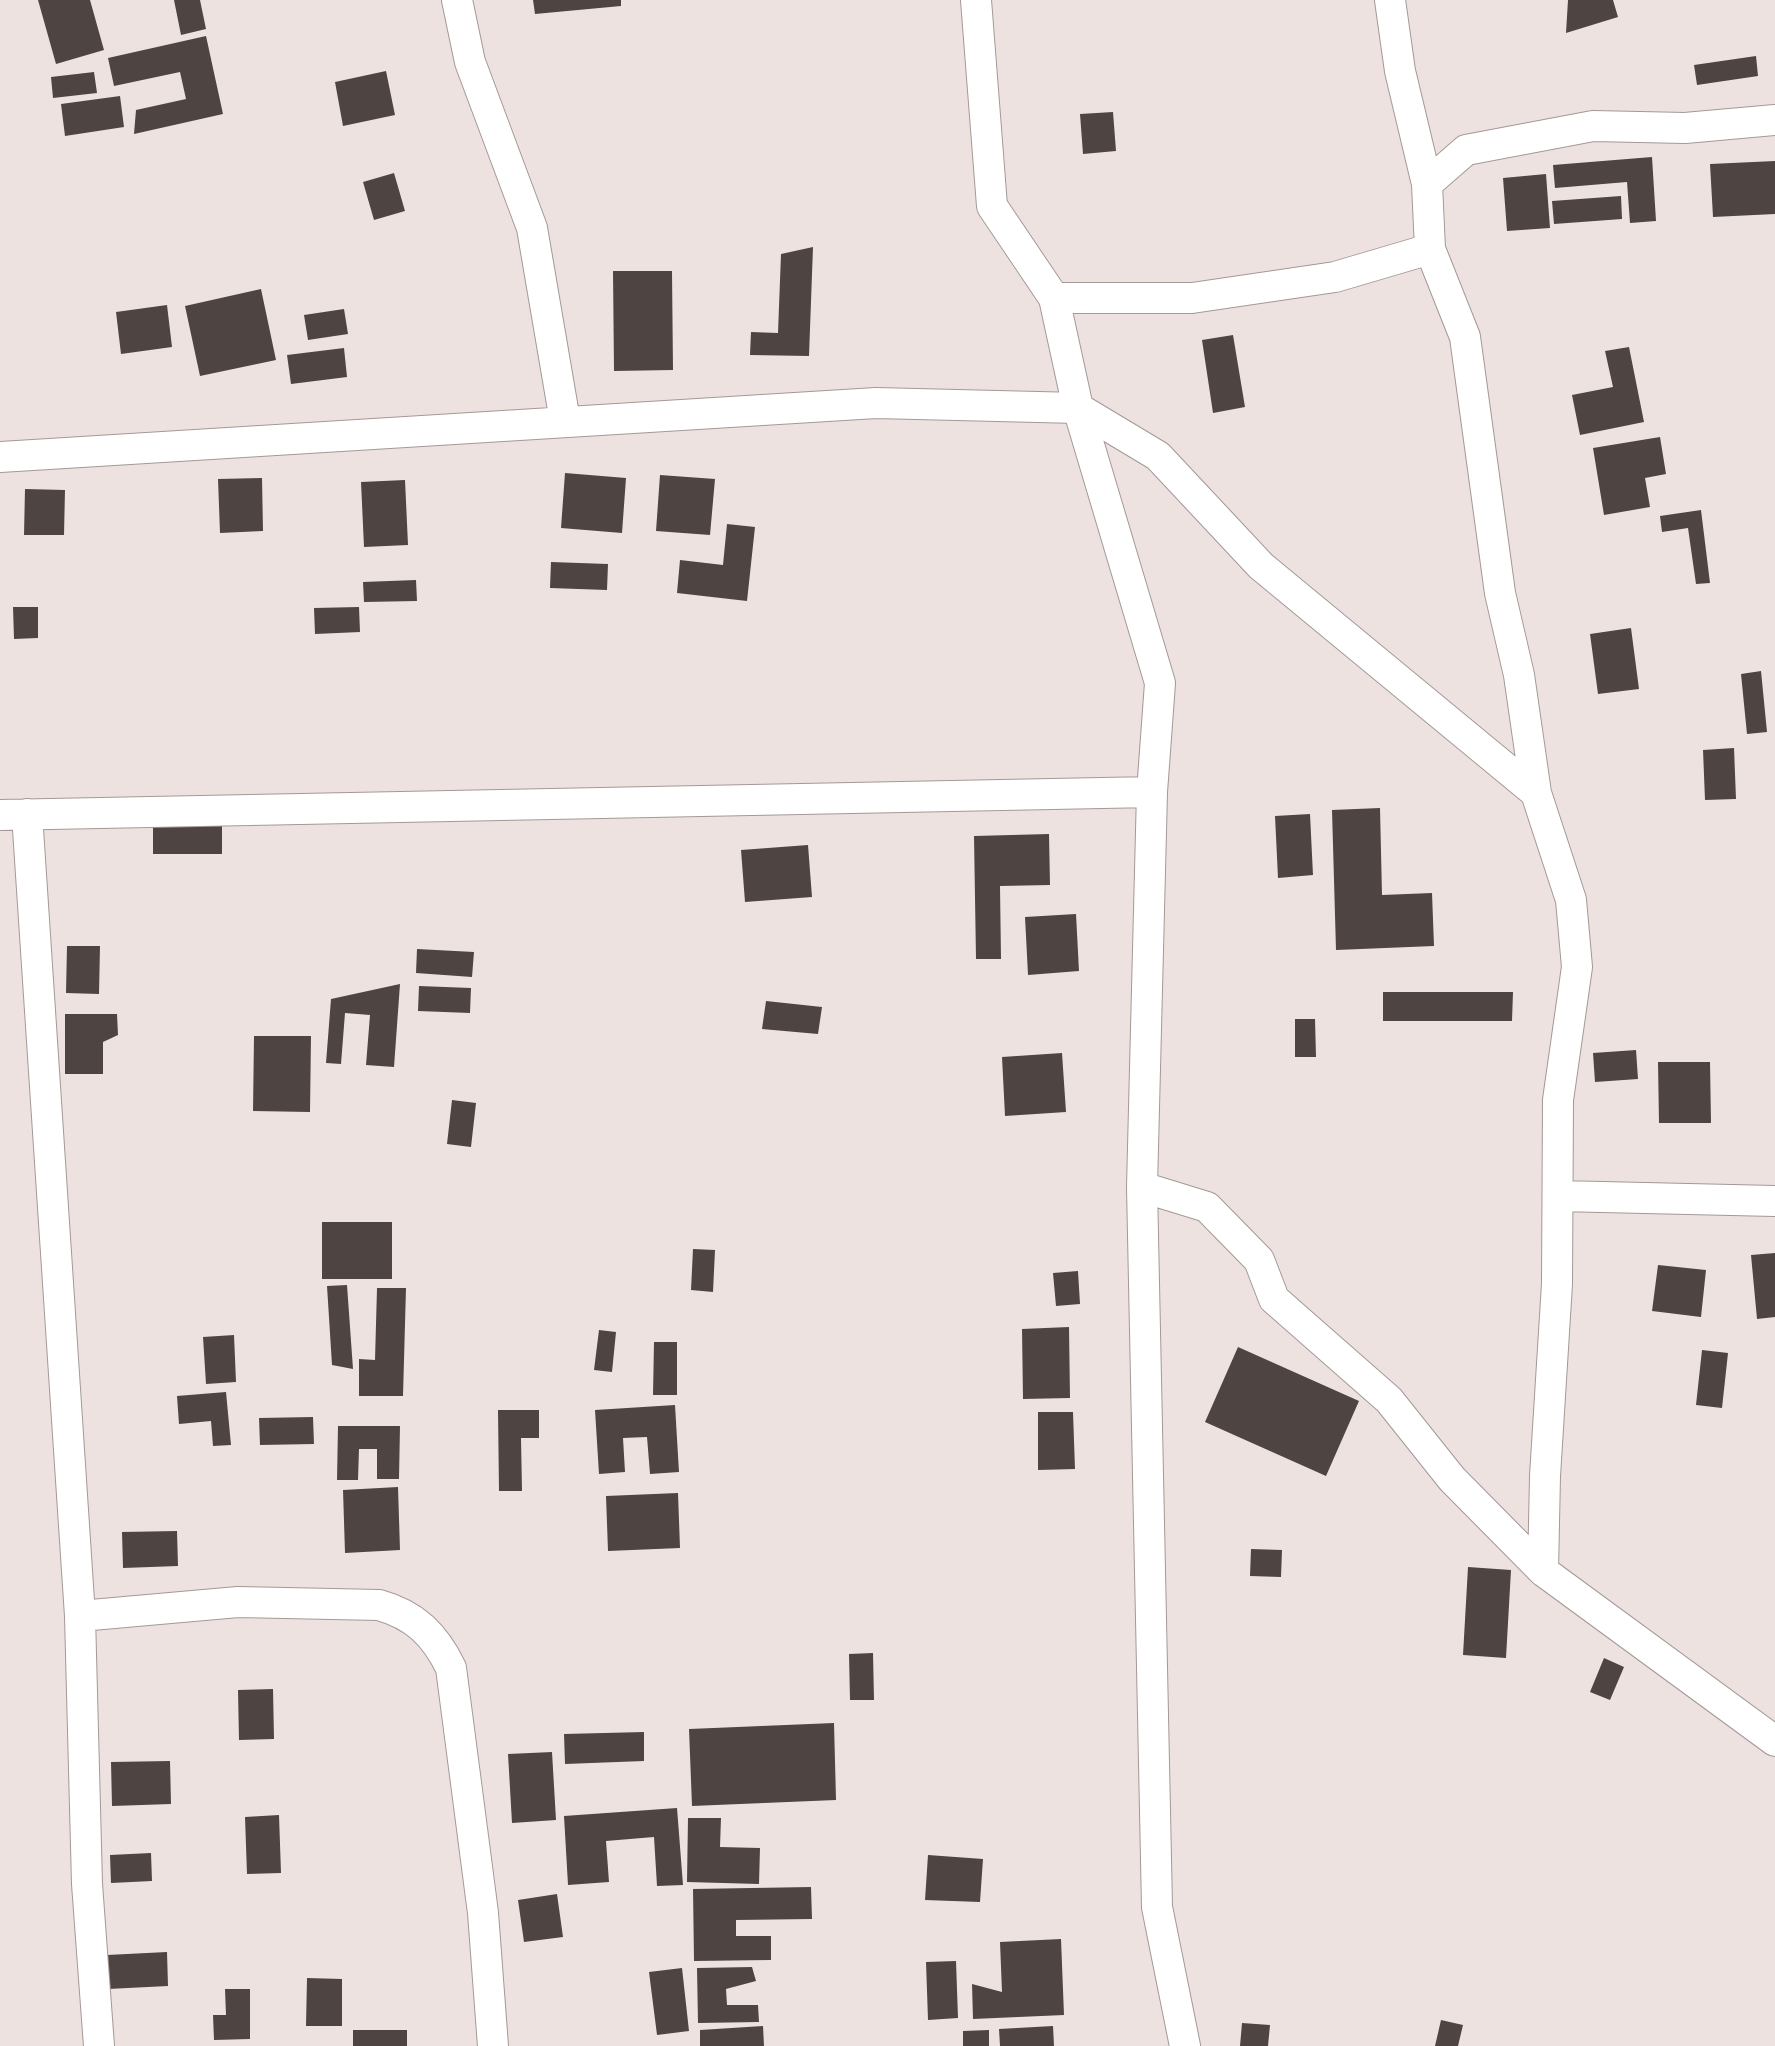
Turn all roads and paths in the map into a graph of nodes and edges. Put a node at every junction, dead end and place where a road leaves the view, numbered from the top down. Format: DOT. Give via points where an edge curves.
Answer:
graph roads {
  1 [pos="457,0"];
  2 [pos="976,0"];
  3 [pos="1390,0"];
  4 [pos="1775,120"];
  5 [pos="1427,184"];
  6 [pos="1430,249"];
  7 [pos="1054,298"];
  8 [pos="1078,408"];
  9 [pos="565,421"];
  10 [pos="0,457"];
  11 [pos="1152,792"];
  12 [pos="1536,793"];
  13 [pos="14,814"];
  14 [pos="1142,1187"];
  15 [pos="1558,1196"];
  16 [pos="1775,1201"];
  17 [pos="1543,1571"];
  18 [pos="80,1616"];
  19 [pos="1745,1717"];
  20 [pos="1775,1721"];
  21 [pos="1775,1741"];
  22 [pos="99,2046"];
  23 [pos="493,2046"];
  24 [pos="1185,2046"];
  1 -- 9 [label="street" via="470,62 532,228"];
  2 -- 7 [label="street" via="992,206"];
  3 -- 5 [label="street" via="1400,71"];
  4 -- 5 [label="street" via="1685,128 1593,126 1466,150"];
  5 -- 6 [label="street"];
  6 -- 7 [label="street" via="1335,277 1192,298"];
  6 -- 12 [label="street" via="1465,337 1500,593 1519,675"];
  7 -- 8 [label="street"];
  8 -- 9 [label="street" via="876,403"];
  8 -- 11 [label="street" via="1160,683"];
  8 -- 12 [label="street" via="1158,456 1261,566"];
  9 -- 10 [label="street"];
  11 -- 13 [label="street"];
  11 -- 14 [label="street"];
  12 -- 15 [label="street" via="1571,900 1577,967 1558,1100"];
  13 -- 18 [label="street"];
  14 -- 17 [label="street" via="1207,1207 1259,1260 1274,1299 1389,1400 1452,1479"];
  14 -- 24 [label="street" via="1157,1907"];
  15 -- 16 [label="street"];
  15 -- 17 [label="street"];
  17 -- 19 [label="street"];
  18 -- 22 [label="street" via="87,1884"];
  18 -- 23 [label="street" via="238,1602 379,1605 401,1611 433,1636 451,1668 483,1913"];
  19 -- 20 [label="street"];
  19 -- 21 [label="street"];
}
